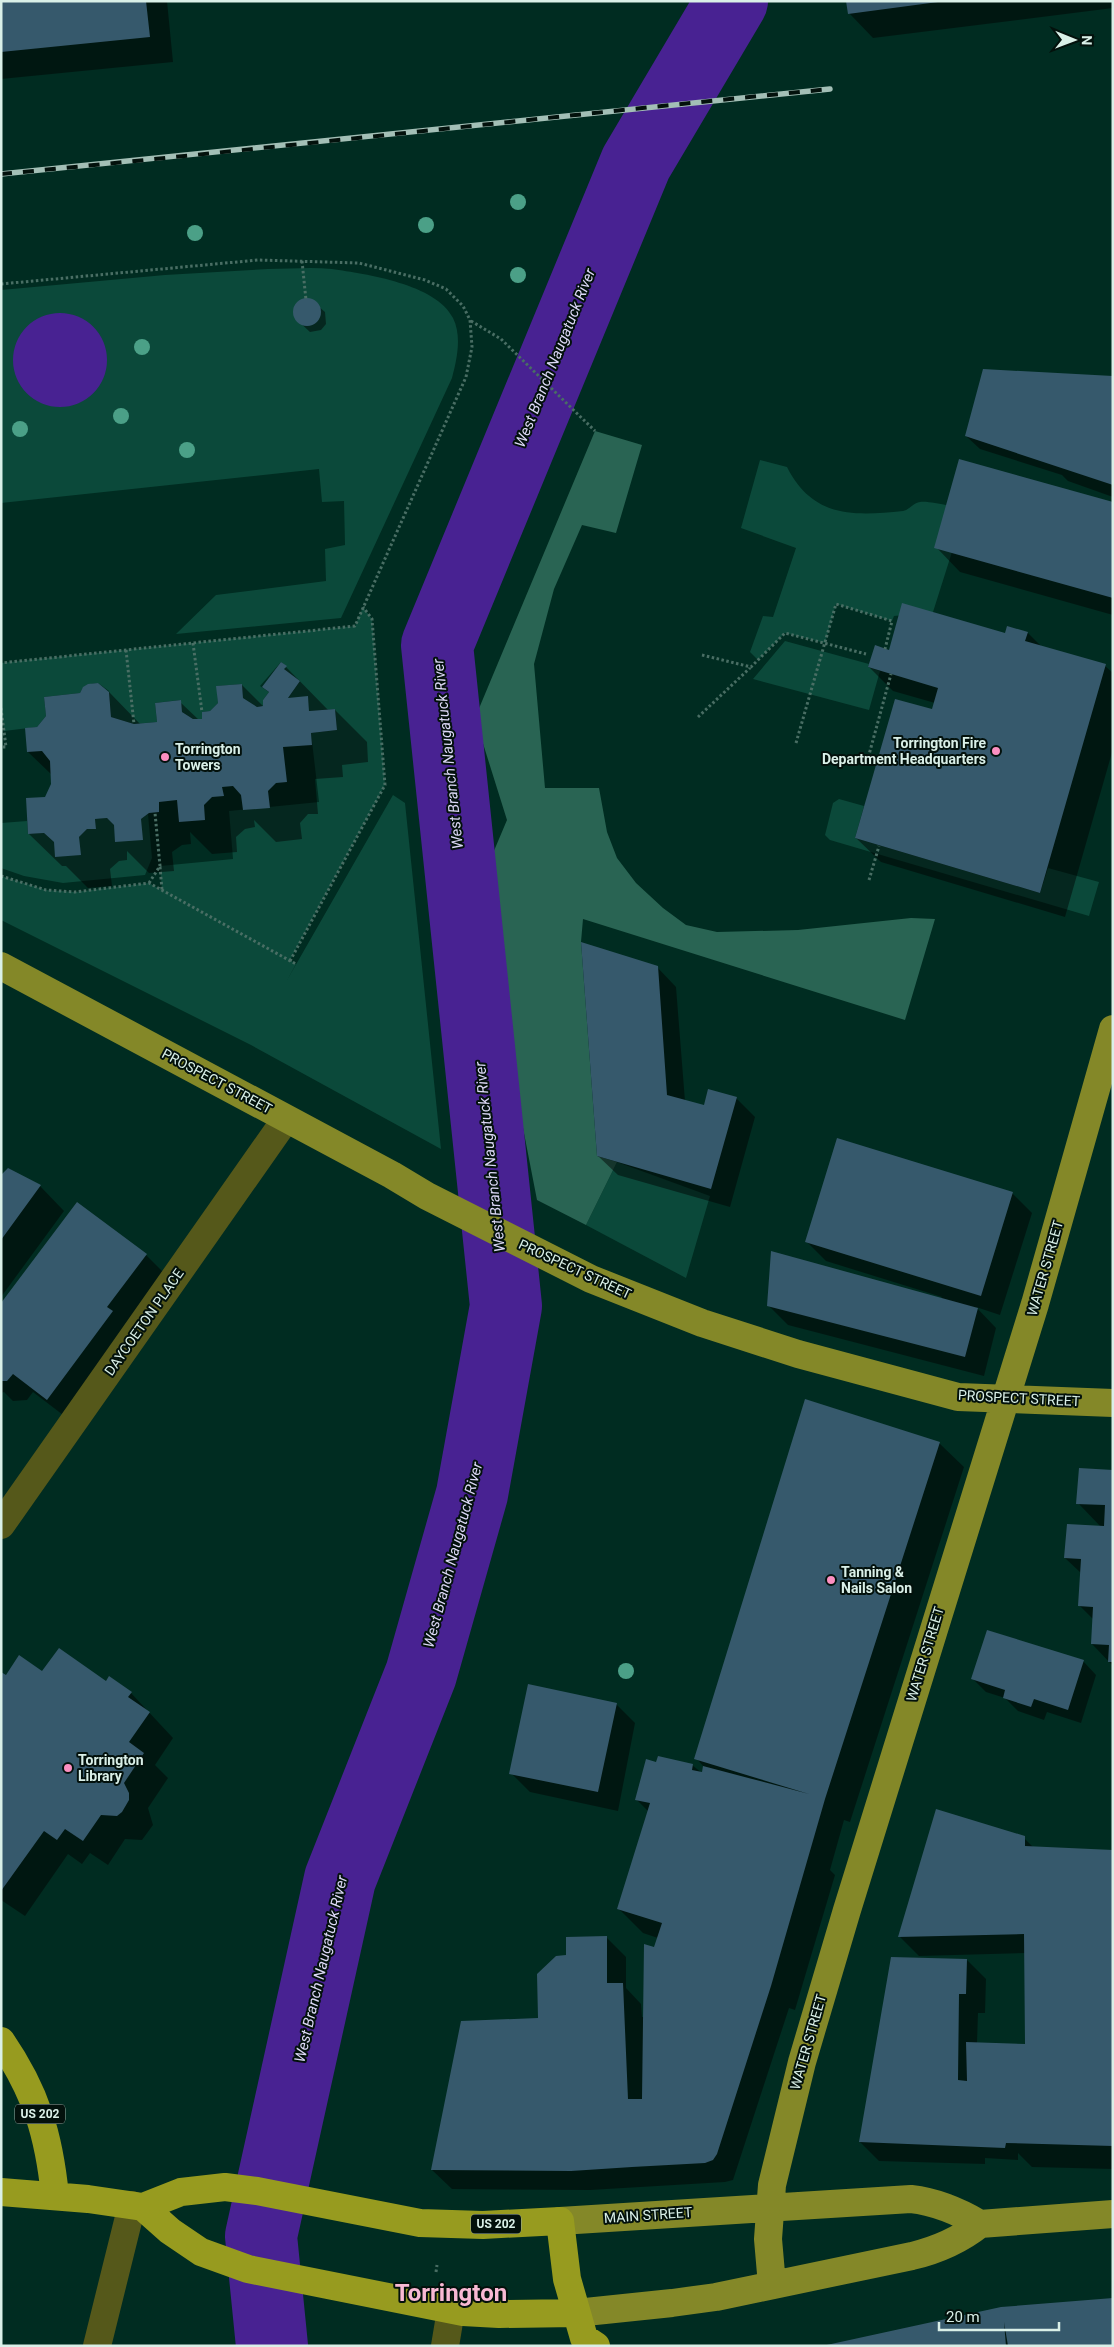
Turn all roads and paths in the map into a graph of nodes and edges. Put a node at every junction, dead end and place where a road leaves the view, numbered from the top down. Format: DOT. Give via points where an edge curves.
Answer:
graph roads {
  1 [pos="302,261"];
  2 [pos="1,284"];
  3 [pos="306,300"];
  4 [pos="470,320"];
  5 [pos="595,431"];
  6 [pos="363,607"];
  7 [pos="193,643"];
  8 [pos="825,643"];
  9 [pos="885,649"];
  10 [pos="126,650"];
  11 [pos="866,654"];
  12 [pos="702,655"];
  13 [pos="1,663"];
  14 [pos="751,667"];
  15 [pos="891,674"];
  16 [pos="1,708"];
  17 [pos="202,712"];
  18 [pos="698,717"];
  19 [pos="134,724"];
  20 [pos="796,743"];
  21 [pos="1,747"];
  22 [pos="867,762"];
  23 [pos="155,813"];
  24 [pos="879,846"];
  25 [pos="160,866"];
  26 [pos="1,876"];
  27 [pos="869,880"];
  28 [pos="149,883"];
  29 [pos="162,891"];
  30 [pos="290,961"];
  31 [pos="296,964"];
  32 [pos="1,966"];
  33 [pos="1113,1029"];
  34 [pos="286,1119"];
  35 [pos="1004,1399"];
  36 [pos="1113,1403"];
  37 [pos="1,1525"];
  38 [pos="1,2041"];
  39 [pos="1,2192"];
  40 [pos="55,2196"];
  41 [pos="138,2206"];
  42 [pos="770,2206"];
  43 [pos="1113,2214"];
  44 [pos="560,2221"];
  45 [pos="980,2224"];
  46 [pos="772,2285"];
  47 [pos="451,2310"];
  48 [pos="576,2313"];
  49 [pos="587,2343"];
  50 [pos="97,2346"];
  51 [pos="445,2346"];
  1 -- 2 [label="path" via="258,260"];
  1 -- 3 [label="path"];
  1 -- 4 [label="path" via="359,263 425,280 446,289 463,306"];
  4 -- 5 [label="path" via="501,339"];
  4 -- 6 [label="path" via="472,348 466,377"];
  6 -- 7 [label="path" via="355,626"];
  6 -- 30 [label="path" via="372,619 385,785"];
  7 -- 10 [label="path"];
  7 -- 17 [label="path"];
  8 -- 9 [label="path" via="836,604 892,621"];
  8 -- 11 [label="path"];
  8 -- 14 [label="path" via="785,633"];
  8 -- 20 [label="path"];
  10 -- 13 [label="path"];
  10 -- 19 [label="path"];
  12 -- 14 [label="path"];
  14 -- 18 [label="path"];
  15 -- 22 [label="path"];
  16 -- 21 [label="path" via="6,747"];
  23 -- 25 [label="path"];
  24 -- 27 [label="path"];
  25 -- 28 [label="path"];
  25 -- 29 [label="path"];
  26 -- 28 [label="path" via="46,890 75,892"];
  28 -- 29 [label="path"];
  29 -- 30 [label="path"];
  30 -- 31 [label="path"];
  32 -- 34 [label="main road, PROSPECT STREET"];
  33 -- 35 [label="main road, WATER STREET" via="1035,1304"];
  34 -- 35 [label="main road, PROSPECT STREET" via="427,1196 591,1279 702,1323 798,1354 958,1397"];
  34 -- 37 [label="street, DAYCOETON PLACE"];
  35 -- 36 [label="main road, PROSPECT STREET"];
  35 -- 42 [label="main road, WATER STREET" via="818,2008 785,2128"];
  38 -- 40 [label="highway, US 202" via="39,2111 47,2139"];
  39 -- 40 [label="highway"];
  40 -- 41 [label="highway"];
  41 -- 44 [label="highway, MAIN STREET / US 202" via="213,2187 236,2188 432,2224"];
  41 -- 47 [label="highway" via="190,2246 225,2262"];
  41 -- 50 [label="street"];
  42 -- 44 [label="main road, MAIN STREET"];
  42 -- 45 [label="main road, MAIN STREET" via="911,2199 947,2207"];
  42 -- 46 [label="main road, WATER STREET" via="768,2239"];
  43 -- 45 [label="main road"];
  44 -- 48 [label="highway" via="567,2279"];
  45 -- 46 [label="main road" via="959,2239 923,2253"];
  46 -- 48 [label="main road" via="680,2302"];
  47 -- 48 [label="highway" via="480,2314"];
  47 -- 51 [label="street"];
  48 -- 49 [label="highway"];
}
